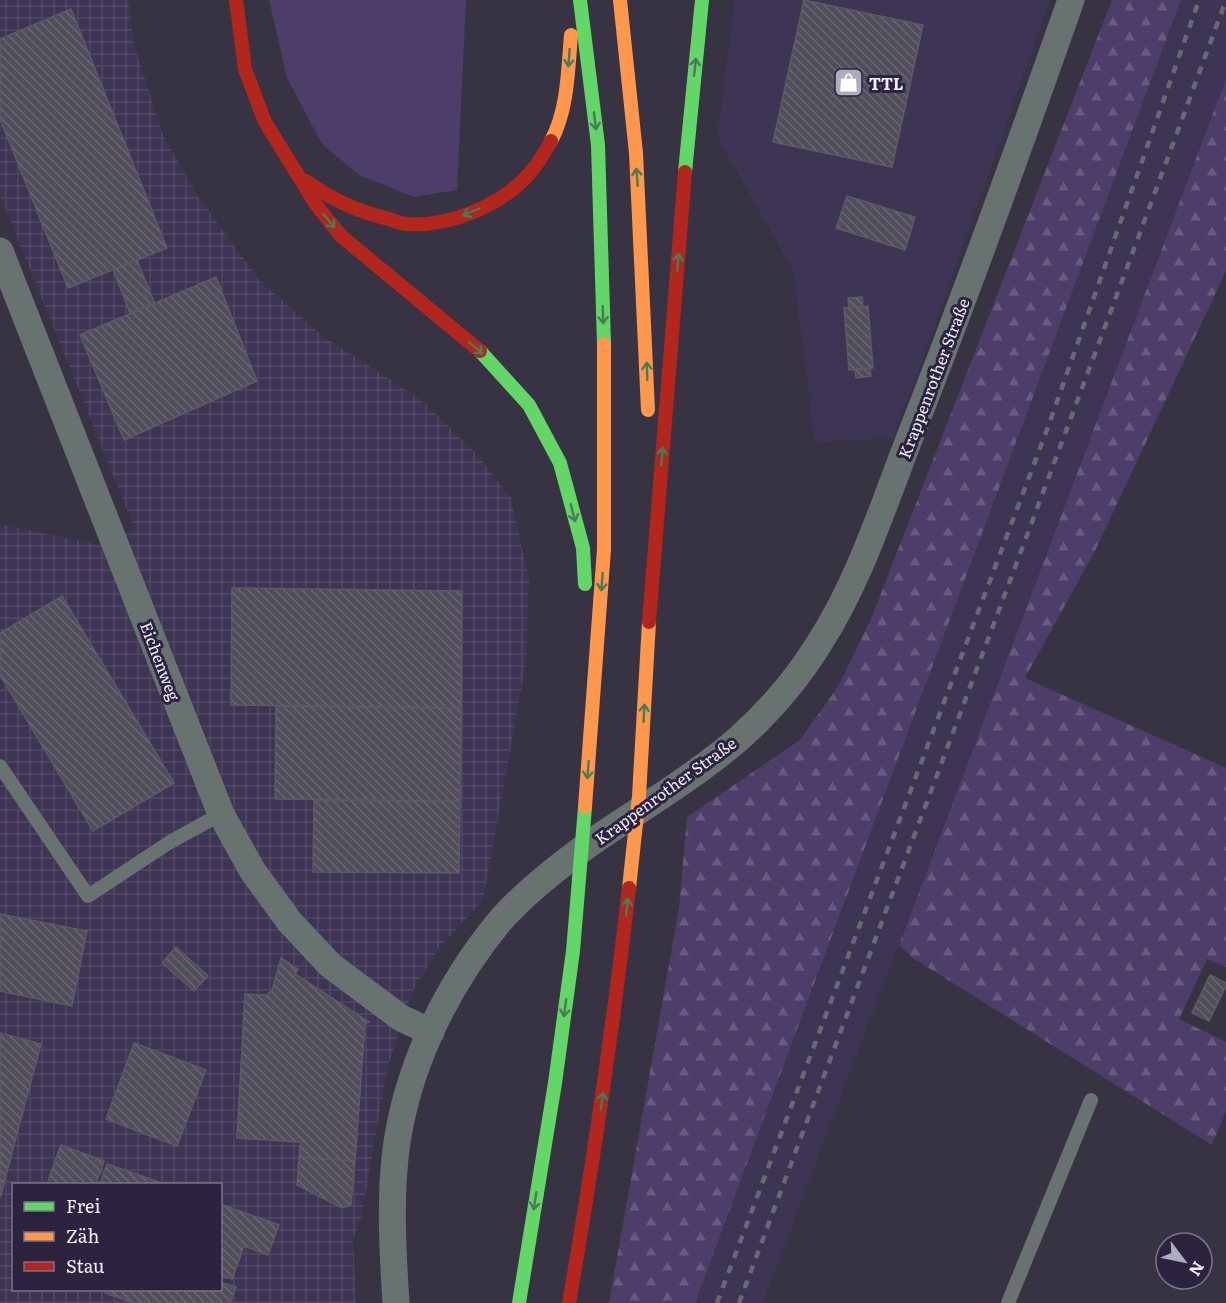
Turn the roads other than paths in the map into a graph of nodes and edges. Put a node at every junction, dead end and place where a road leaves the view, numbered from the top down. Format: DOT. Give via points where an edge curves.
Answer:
graph roads {
  1 [pos="236,0"];
  2 [pos="573,0"];
  3 [pos="580,0"];
  4 [pos="620,0"];
  5 [pos="702,0"];
  6 [pos="1071,0"];
  7 [pos="295,174"];
  8 [pos="0,251"];
  9 [pos="648,426"];
  10 [pos="648,450"];
  11 [pos="651,577"];
  12 [pos="593,711"];
  13 [pos="0,765"];
  14 [pos="220,814"];
  15 [pos="430,1032"];
  16 [pos="1092,1100"];
  17 [pos="396,1303"];
  18 [pos="519,1303"];
  19 [pos="569,1303"];
  20 [pos="1008,1303"];
  1 -- 7 [label="highway" via="245,69 265,123"];
  2 -- 7 [label="highway, one-way" via="567,83 556,131 527,177 498,201 453,220 407,224 364,213 327,196"];
  3 -- 12 [label="highway, one-way" via="598,145 605,376 604,549"];
  9 -- 4 [label="highway, one-way" via="639,199"];
  11 -- 5 [label="highway, one-way"];
  6 -- 15 [label="street, Krappenrother Straße" via="995,215 849,590 820,642 777,699 738,739 589,844 500,921 460,978"];
  7 -- 12 [label="highway, one-way" via="341,236 488,358 529,405 560,464 583,548"];
  8 -- 14 [label="street, Eichenweg"];
  10 -- 11 [label="highway"];
  19 -- 11 [label="highway, one-way" via="617,991 639,796"];
  12 -- 18 [label="highway, one-way" via="573,951"];
  13 -- 14 [label="lane" via="88,896"];
  14 -- 15 [label="street, Eichenweg" via="252,870 289,921 330,964 401,1018"];
  15 -- 17 [label="street, Krappenrother Straße" via="414,1073 395,1155 392,1212"];
  16 -- 20 [label="lane"];
}
